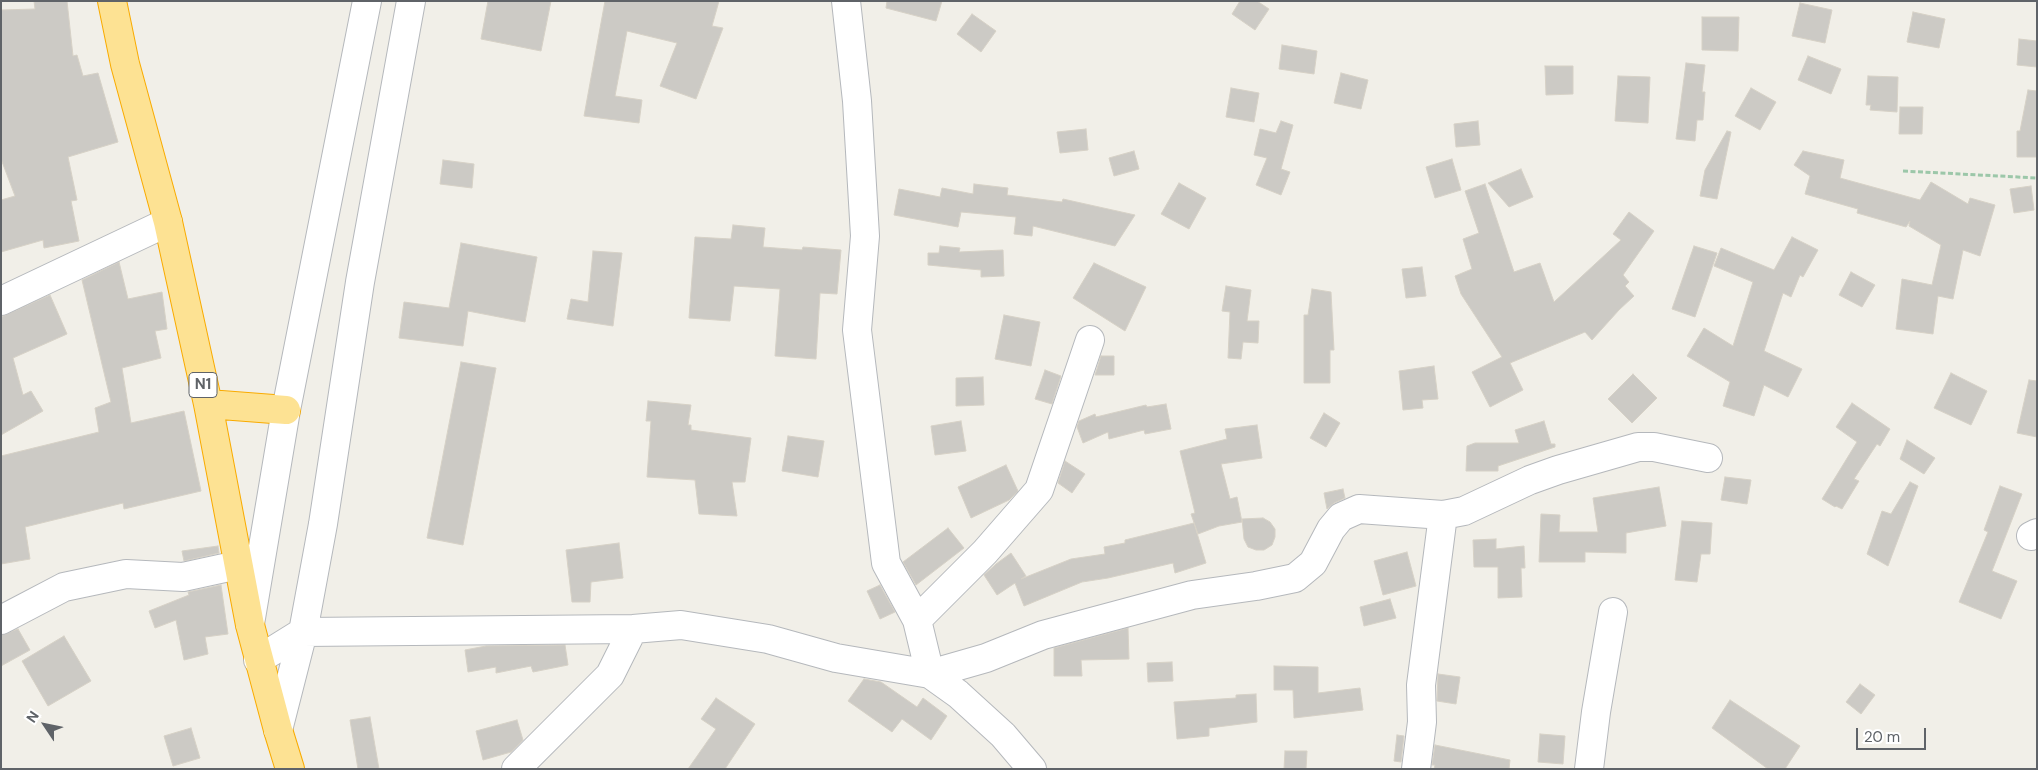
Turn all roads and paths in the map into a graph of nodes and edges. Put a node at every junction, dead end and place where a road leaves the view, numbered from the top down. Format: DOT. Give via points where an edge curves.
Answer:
graph roads {
  1 [pos="112,1"];
  2 [pos="367,1"];
  3 [pos="411,1"];
  4 [pos="846,1"];
  5 [pos="1904,171"];
  6 [pos="2037,178"];
  7 [pos="168,222"];
  8 [pos="1,301"];
  9 [pos="1090,340"];
  10 [pos="208,404"];
  11 [pos="286,410"];
  12 [pos="1708,458"];
  13 [pos="1443,516"];
  14 [pos="238,565"];
  15 [pos="1613,612"];
  16 [pos="1,620"];
  17 [pos="917,620"];
  18 [pos="250,625"];
  19 [pos="633,629"];
  20 [pos="303,632"];
  21 [pos="258,660"];
  22 [pos="930,674"];
  23 [pos="278,730"];
  24 [pos="290,769"];
  25 [pos="516,769"];
  26 [pos="1032,769"];
  27 [pos="1416,769"];
  28 [pos="1589,769"];
  1 -- 7 [label="highway, N1" via="125,64"];
  2 -- 11 [label="street"];
  3 -- 20 [label="street" via="360,282"];
  4 -- 17 [label="street" via="857,101 865,236 857,330 886,563"];
  5 -- 6 [label="path"];
  7 -- 8 [label="street"];
  7 -- 10 [label="highway, N1"];
  9 -- 17 [label="street" via="1040,490 985,552"];
  10 -- 11 [label="highway"];
  10 -- 14 [label="highway, N1"];
  11 -- 18 [label="street"];
  12 -- 13 [label="street" via="1638,447 1558,470 1464,511"];
  13 -- 22 [label="street" via="1360,509 1341,517 1313,563 1295,578 1192,594 1043,635 986,658"];
  13 -- 27 [label="street" via="1420,685 1422,722"];
  14 -- 16 [label="street" via="183,577 126,574 64,588"];
  14 -- 18 [label="highway, N1"];
  15 -- 28 [label="street"];
  17 -- 22 [label="street"];
  18 -- 21 [label="highway, N1"];
  19 -- 20 [label="street"];
  19 -- 22 [label="street" via="681,624 768,638 836,658"];
  19 -- 25 [label="street" via="610,675"];
  20 -- 21 [label="street"];
  20 -- 23 [label="street"];
  21 -- 23 [label="highway, N1"];
  22 -- 26 [label="street" via="1003,734"];
  23 -- 24 [label="highway, N1"];
}
